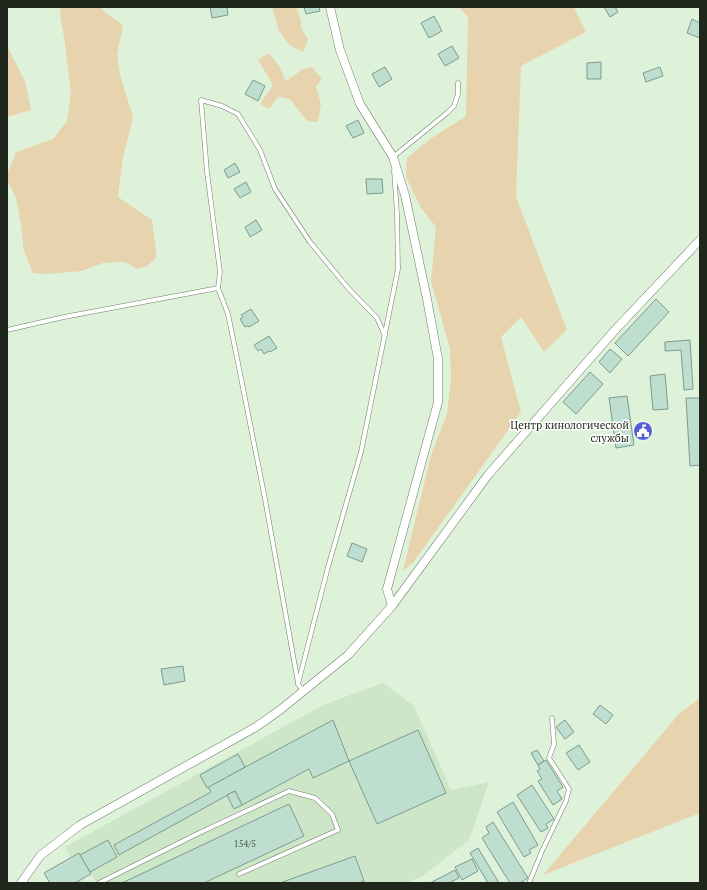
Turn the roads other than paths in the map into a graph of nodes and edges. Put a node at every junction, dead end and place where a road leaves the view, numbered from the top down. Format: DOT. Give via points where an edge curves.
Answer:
graph roads {
  1 [pos="330,7"];
  2 [pos="458,83"];
  3 [pos="393,157"];
  4 [pos="700,240"];
  5 [pos="218,288"];
  6 [pos="7,330"];
  7 [pos="386,336"];
  8 [pos="392,606"];
  9 [pos="298,684"];
  10 [pos="303,691"];
  11 [pos="552,718"];
  12 [pos="239,874"];
  13 [pos="21,883"];
  14 [pos="99,883"];
  15 [pos="529,883"];
  1 -- 3 [label="street" via="340,50 360,104"];
  2 -- 3 [label="lane" via="454,106"];
  3 -- 7 [label="lane" via="398,269"];
  3 -- 8 [label="street" via="405,195 438,359 438,402 387,590"];
  4 -- 8 [label="street" via="615,330 488,475"];
  5 -- 6 [label="lane"];
  5 -- 7 [label="lane" via="220,272 201,100 238,114 260,150 275,190 310,242 377,318"];
  5 -- 9 [label="lane" via="228,314 239,368"];
  7 -- 9 [label="lane" via="361,452"];
  8 -- 10 [label="street" via="348,655"];
  9 -- 10 [label="lane"];
  10 -- 13 [label="street" via="256,726 80,825 40,856"];
  11 -- 15 [label="lane" via="554,744 549,758 569,789"];
  12 -- 14 [label="lane" via="338,830 332,814 315,798 289,791"];
}
